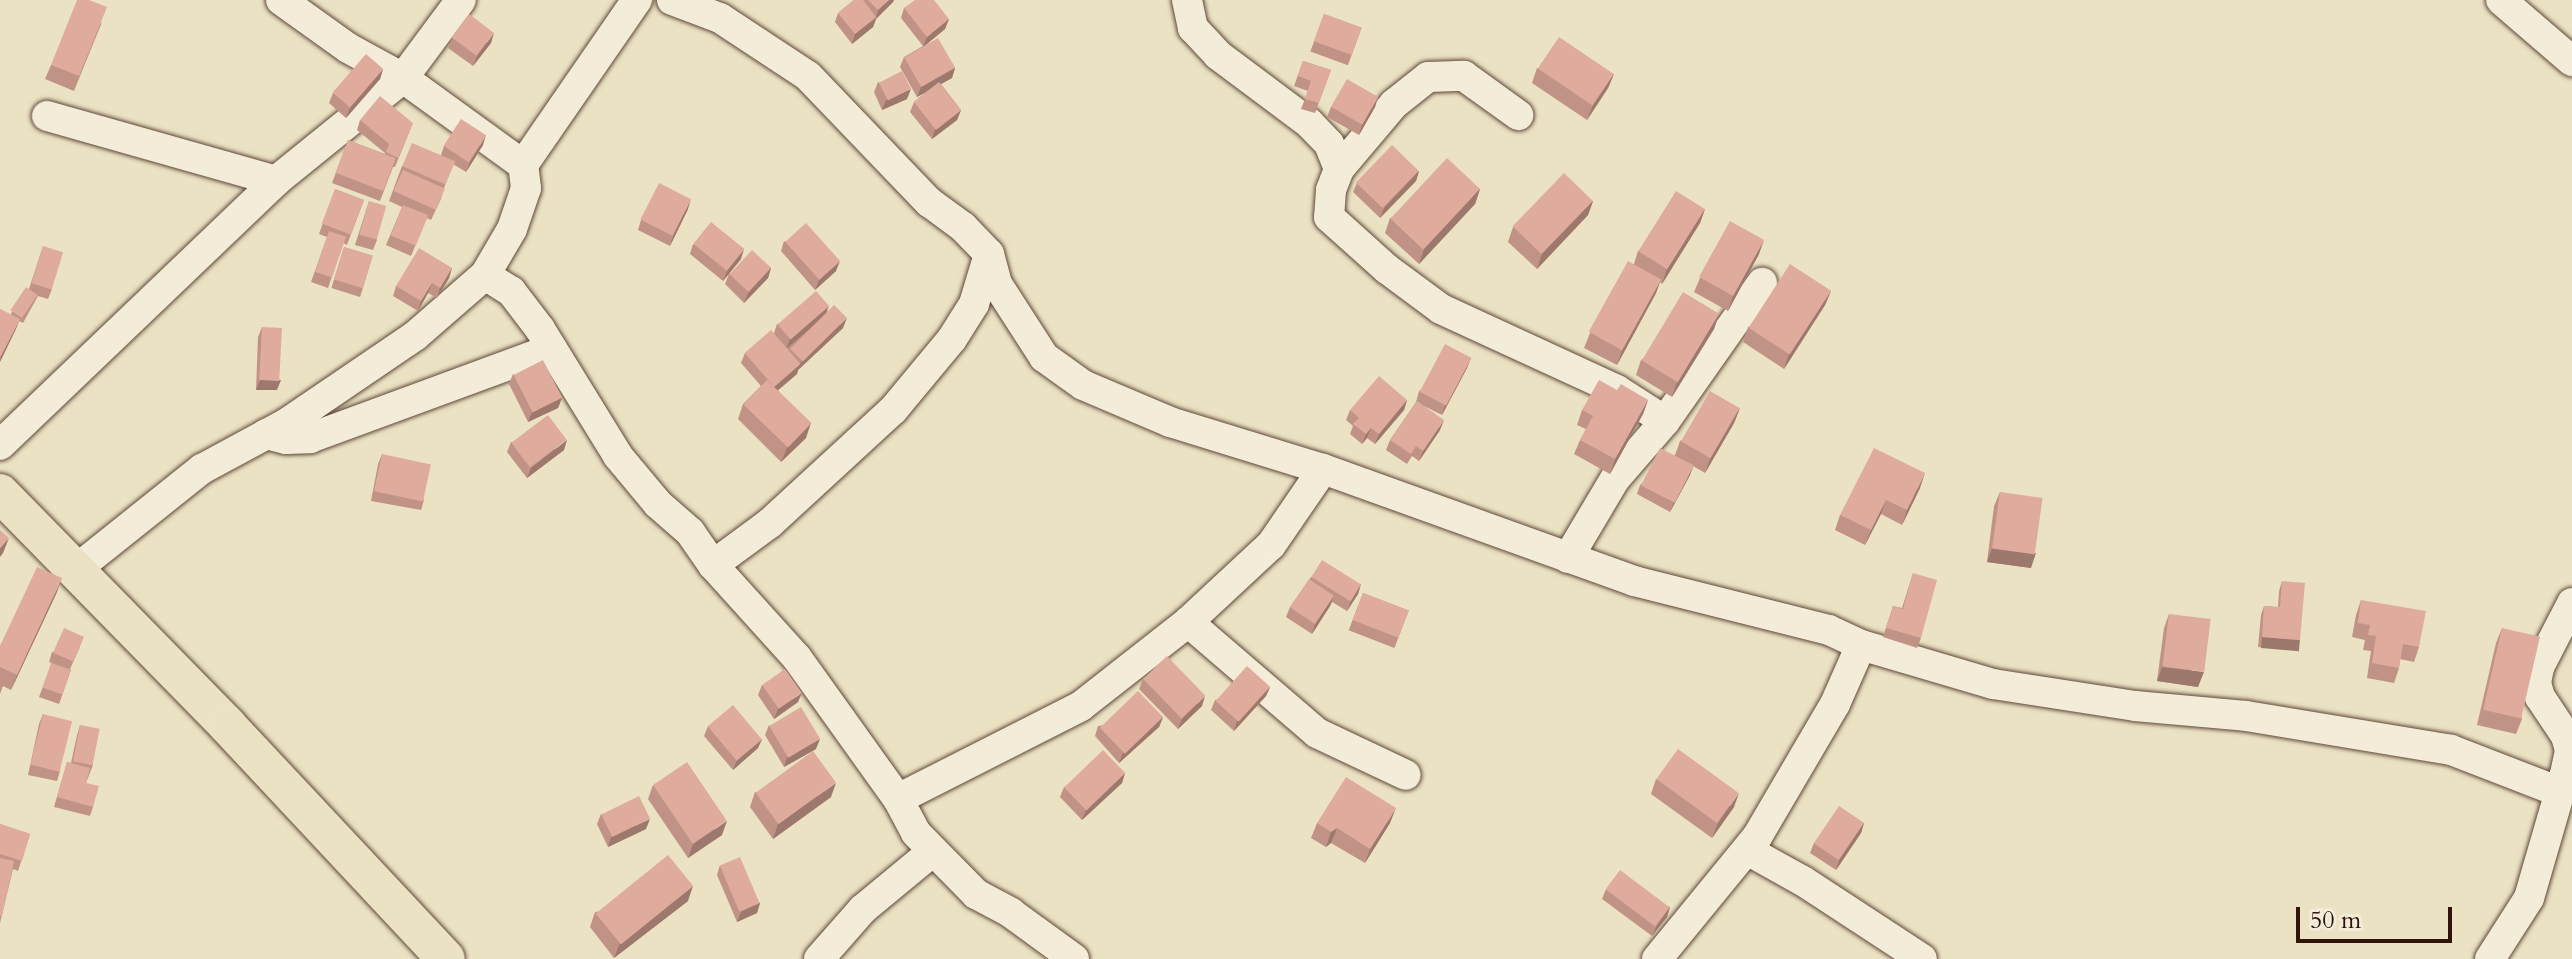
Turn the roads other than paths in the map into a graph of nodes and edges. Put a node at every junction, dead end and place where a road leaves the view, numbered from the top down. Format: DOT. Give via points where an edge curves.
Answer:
graph roads {
  1 [pos="281,0"];
  2 [pos="461,0"];
  3 [pos="637,0"];
  4 [pos="672,0"];
  5 [pos="1187,0"];
  6 [pos="2501,0"];
  7 [pos="2572,61"];
  8 [pos="403,78"];
  9 [pos="1518,115"];
  10 [pos="47,116"];
  11 [pos="523,165"];
  12 [pos="1339,169"];
  13 [pos="276,181"];
  14 [pos="989,254"];
  15 [pos="485,275"];
  16 [pos="1762,283"];
  17 [pos="552,349"];
  18 [pos="1665,421"];
  19 [pos="266,434"];
  20 [pos="0,445"];
  21 [pos="1323,469"];
  22 [pos="0,493"];
  23 [pos="1568,558"];
  24 [pos="713,565"];
  25 [pos="74,571"];
  26 [pos="2572,603"];
  27 [pos="1188,622"];
  28 [pos="1861,645"];
  29 [pos="1406,775"];
  30 [pos="2557,791"];
  31 [pos="898,799"];
  32 [pos="1747,850"];
  33 [pos="933,851"];
  34 [pos="446,959"];
  35 [pos="819,959"];
  36 [pos="1074,959"];
  37 [pos="1657,959"];
  38 [pos="1922,959"];
  39 [pos="2490,959"];
  1 -- 8 [label="street" via="348,48"];
  2 -- 8 [label="street"];
  3 -- 11 [label="street"];
  4 -- 14 [label="street" via="720,18 808,76 929,202"];
  5 -- 12 [label="street" via="1193,28 1218,55 1309,123 1329,144"];
  6 -- 7 [label="street"];
  8 -- 11 [label="street"];
  8 -- 13 [label="street"];
  9 -- 12 [label="street" via="1464,76 1428,77 1394,104"];
  10 -- 13 [label="street"];
  11 -- 15 [label="street" via="526,188 512,229"];
  12 -- 18 [label="street" via="1329,217 1387,269 1441,309 1617,390"];
  13 -- 20 [label="street"];
  14 -- 21 [label="street" via="997,284 1044,357 1083,385 1170,422"];
  14 -- 24 [label="street" via="974,304 893,410 770,523"];
  15 -- 17 [label="street" via="511,291"];
  15 -- 19 [label="street" via="415,336"];
  16 -- 18 [label="street"];
  17 -- 19 [label="street" via="310,438"];
  17 -- 24 [label="street" via="618,456 690,532"];
  18 -- 23 [label="street" via="1615,479"];
  19 -- 25 [label="street" via="202,469"];
  21 -- 23 [label="street"];
  21 -- 27 [label="street" via="1271,545"];
  22 -- 25 [label="main road"];
  23 -- 28 [label="street" via="1634,581 1829,630"];
  24 -- 31 [label="street" via="797,658"];
  25 -- 34 [label="main road"];
  26 -- 30 [label="street" via="2536,683 2570,750"];
  27 -- 29 [label="street" via="1317,733"];
  27 -- 31 [label="street" via="1081,706"];
  28 -- 30 [label="street" via="1993,684 2135,706 2246,716 2451,750"];
  28 -- 32 [label="street" via="1835,704"];
  30 -- 39 [label="street" via="2529,898"];
  31 -- 33 [label="street" via="916,833"];
  32 -- 37 [label="street"];
  32 -- 38 [label="street"];
  33 -- 35 [label="street" via="863,909"];
  33 -- 36 [label="street" via="976,894"];
}
